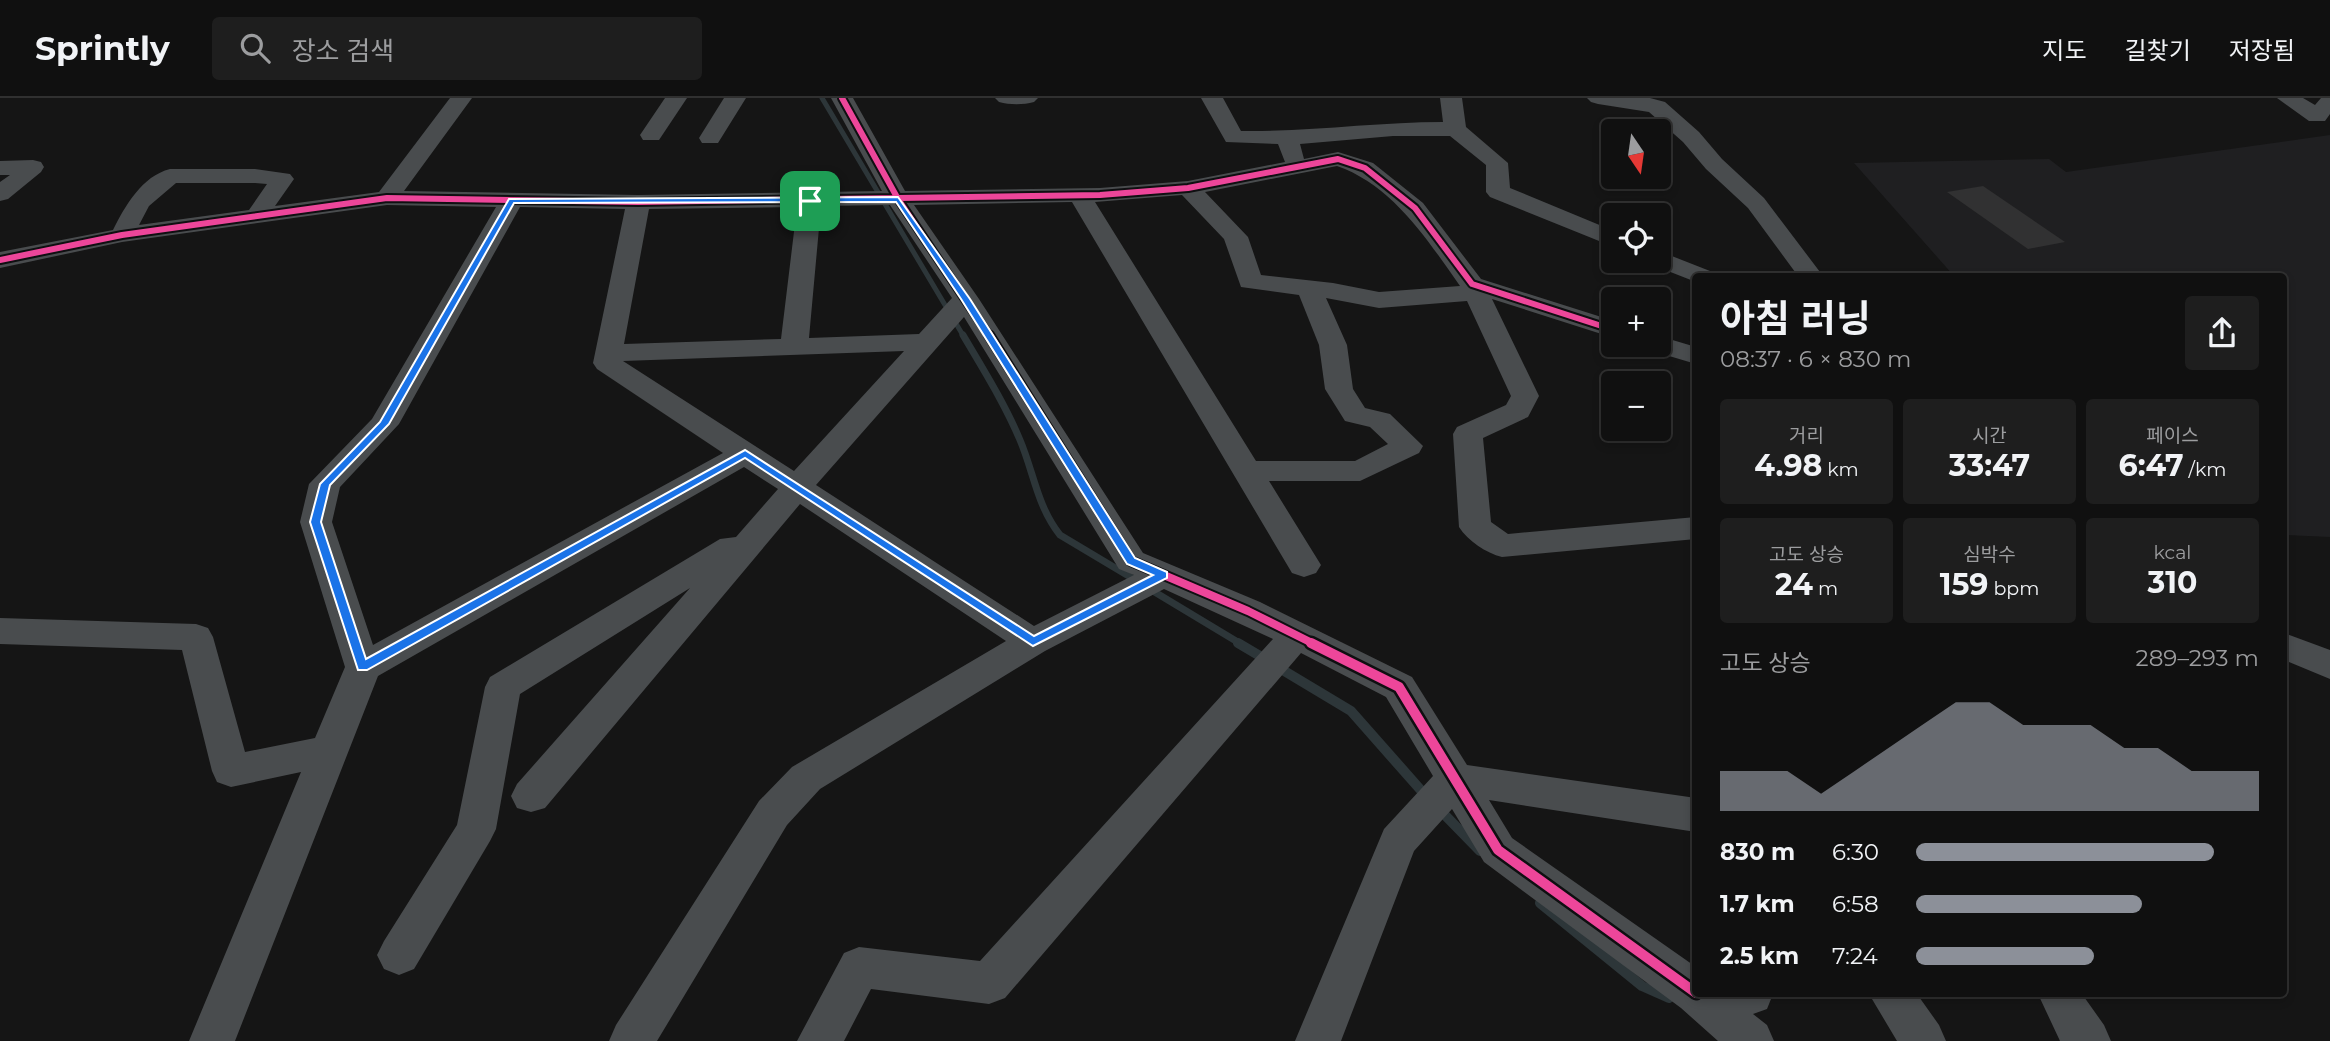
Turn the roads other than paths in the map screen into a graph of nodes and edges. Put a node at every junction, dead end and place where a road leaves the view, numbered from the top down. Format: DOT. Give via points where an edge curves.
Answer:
graph roads {
  1 [pos="461,98"];
  2 [pos="676,98"];
  3 [pos="735,98"];
  4 [pos="842,98"];
  5 [pos="1006,98"];
  6 [pos="1027,98"];
  7 [pos="1212,98"];
  8 [pos="1451,98"];
  9 [pos="1598,98"];
  10 [pos="2288,98"];
  11 [pos="2330,101"];
  12 [pos="1455,130"];
  13 [pos="651,135"];
  14 [pos="710,138"];
  15 [pos="1288,138"];
  16 [pos="1296,167"];
  17 [pos="0,168"];
  18 [pos="1188,188"];
  19 [pos="0,194"];
  20 [pos="1079,195"];
  21 [pos="387,198"];
  22 [pos="888,199"];
  23 [pos="512,200"];
  24 [pos="810,201"];
  25 [pos="638,202"];
  26 [pos="257,216"];
  27 [pos="122,234"];
  28 [pos="1601,235"];
  29 [pos="0,260"];
  30 [pos="1671,264"];
  31 [pos="1694,273"];
  32 [pos="1801,273"];
  33 [pos="1474,288"];
  34 [pos="1309,289"];
  35 [pos="966,299"];
  36 [pos="1601,326"];
  37 [pos="927,342"];
  38 [pos="794,346"];
  39 [pos="1671,348"];
  40 [pos="610,353"];
  41 [pos="1692,355"];
  42 [pos="745,453"];
  43 [pos="1246,471"];
  44 [pos="797,487"];
  45 [pos="1692,528"];
  46 [pos="759,531"];
  47 [pos="1304,565"];
  48 [pos="1163,575"];
  49 [pos="0,631"];
  50 [pos="1297,635"];
  51 [pos="1033,642"];
  52 [pos="2287,647"];
  53 [pos="2330,665"];
  54 [pos="363,667"];
  55 [pos="329,751"];
  56 [pos="1455,779"];
  57 [pos="531,796"];
  58 [pos="1692,814"];
  59 [pos="399,955"];
  60 [pos="1692,990"];
  61 [pos="1702,997"];
  62 [pos="1893,997"];
  63 [pos="2061,997"];
  64 [pos="1724,1013"];
  65 [pos="212,1041"];
  66 [pos="632,1041"];
  67 [pos="820,1041"];
  68 [pos="1318,1041"];
  69 [pos="1923,1041"];
  70 [pos="2088,1041"];
  1 -- 21 [label="street"];
  2 -- 13 [label="street"];
  3 -- 14 [label="street"];
  4 -- 22 [label="street"];
  5 -- 6 [label="street"];
  7 -- 15 [label="street" via="1234,137"];
  8 -- 12 [label="street"];
  9 -- 32 [label="street" via="1657,107 1756,203"];
  10 -- 11 [label="street" via="2317,116"];
  12 -- 15 [label="street" via="1393,129"];
  12 -- 28 [label="street" via="1497,163 1498,192"];
  15 -- 16 [label="street"];
  16 -- 18 [label="street"];
  16 -- 33 [label="street" via="1338,159 1365,168 1415,208"];
  17 -- 19 [label="street" via="33,167"];
  18 -- 20 [label="street"];
  18 -- 34 [label="street" via="1236,237 1250,282"];
  20 -- 22 [label="street"];
  20 -- 43 [label="street"];
  21 -- 23 [label="street"];
  21 -- 26 [label="street"];
  22 -- 24 [label="street"];
  22 -- 35 [label="street"];
  23 -- 25 [label="street"];
  23 -- 54 [label="street" via="384,424 325,484 316,522"];
  24 -- 25 [label="street"];
  24 -- 38 [label="street"];
  25 -- 40 [label="street"];
  26 -- 27 [label="street"];
  26 -- 27 [label="street" via="282,179 170,176 139,202"];
  27 -- 29 [label="street"];
  30 -- 31 [label="street"];
  33 -- 34 [label="street" via="1379,300"];
  33 -- 36 [label="street"];
  33 -- 45 [label="street" via="1525,396 1518,411 1468,434 1475,527 1502,546"];
  34 -- 43 [label="street" via="1333,345 1339,389 1355,415 1380,421 1408,446 1360,471"];
  35 -- 37 [label="street"];
  35 -- 48 [label="street" via="1131,561"];
  37 -- 38 [label="street"];
  37 -- 44 [label="street"];
  38 -- 40 [label="street"];
  39 -- 41 [label="street"];
  40 -- 42 [label="street" via="607,363"];
  42 -- 44 [label="street"];
  42 -- 54 [label="street"];
  43 -- 47 [label="street"];
  44 -- 46 [label="street"];
  44 -- 51 [label="street"];
  46 -- 57 [label="street"];
  46 -- 59 [label="street" via="503,687 476,829"];
  48 -- 50 [label="street"];
  48 -- 51 [label="street"];
  49 -- 55 [label="street" via="197,637 231,771"];
  50 -- 56 [label="street" via="1399,687"];
  50 -- 67 [label="street" via="989,983 859,967"];
  51 -- 66 [label="street" via="806,778 773,813"];
  52 -- 53 [label="street"];
  54 -- 55 [label="street"];
  55 -- 65 [label="street"];
  56 -- 58 [label="street"];
  56 -- 60 [label="street" via="1498,850"];
  56 -- 68 [label="street" via="1398,841"];
  61 -- 64 [label="street"];
  62 -- 69 [label="street"];
  63 -- 70 [label="street"];
}
